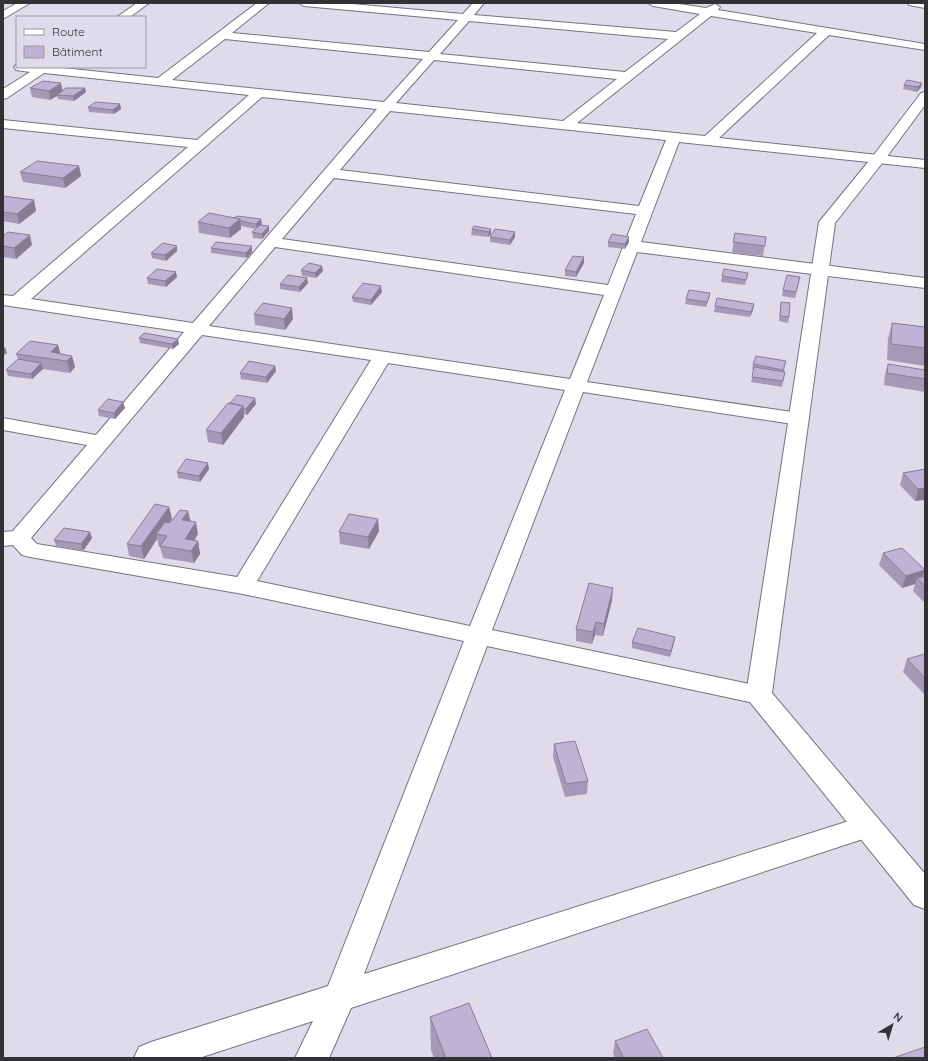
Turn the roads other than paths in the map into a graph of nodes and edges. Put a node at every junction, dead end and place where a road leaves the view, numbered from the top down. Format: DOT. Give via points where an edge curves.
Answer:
graph roads {
  1 [pos="25,3"];
  2 [pos="144,3"];
  3 [pos="264,3"];
  4 [pos="304,3"];
  5 [pos="479,3"];
  6 [pos="653,3"];
  7 [pos="721,3"];
  8 [pos="913,3"];
  9 [pos="357,5"];
  10 [pos="925,5"];
  11 [pos="709,12"];
  12 [pos="4,15"];
  13 [pos="124,16"];
  14 [pos="466,17"];
  15 [pos="826,31"];
  16 [pos="222,35"];
  17 [pos="678,36"];
  18 [pos="925,47"];
  19 [pos="432,56"];
  20 [pos="44,68"];
  21 [pos="627,76"];
  22 [pos="161,82"];
  23 [pos="260,93"];
  24 [pos="3,96"];
  25 [pos="923,100"];
  26 [pos="387,106"];
  27 [pos="3,124"];
  28 [pos="566,125"];
  29 [pos="674,137"];
  30 [pos="708,141"];
  31 [pos="200,144"];
  32 [pos="878,159"];
  33 [pos="925,164"];
  34 [pos="331,173"];
  35 [pos="645,211"];
  36 [pos="272,242"];
  37 [pos="632,246"];
  38 [pos="820,270"];
  39 [pos="925,283"];
  40 [pos="614,291"];
  41 [pos="10,301"];
  42 [pos="197,329"];
  43 [pos="382,357"];
  44 [pos="576,386"];
  45 [pos="799,419"];
  46 [pos="3,424"];
  47 [pos="101,442"];
  48 [pos="11,539"];
  49 [pos="243,586"];
  50 [pos="478,635"];
  51 [pos="759,695"];
  52 [pos="868,826"];
  53 [pos="925,896"];
  54 [pos="340,996"];
  55 [pos="151,1058"];
  56 [pos="312,1058"];
  1 -- 12 [label="street"];
  2 -- 13 [label="street"];
  3 -- 16 [label="street"];
  4 -- 9 [label="street"];
  5 -- 14 [label="street"];
  6 -- 11 [label="street"];
  7 -- 11 [label="street"];
  8 -- 10 [label="street"];
  9 -- 14 [label="street"];
  11 -- 15 [label="street"];
  11 -- 17 [label="street"];
  14 -- 17 [label="street"];
  14 -- 19 [label="street"];
  15 -- 18 [label="street"];
  15 -- 30 [label="street"];
  16 -- 19 [label="street"];
  16 -- 22 [label="street"];
  17 -- 21 [label="street"];
  19 -- 21 [label="street"];
  19 -- 26 [label="street"];
  20 -- 22 [label="street"];
  20 -- 24 [label="street"];
  21 -- 28 [label="street"];
  22 -- 23 [label="street"];
  23 -- 26 [label="street"];
  23 -- 31 [label="street"];
  25 -- 32 [label="street"];
  26 -- 28 [label="street"];
  26 -- 34 [label="street"];
  27 -- 31 [label="street"];
  28 -- 29 [label="street"];
  29 -- 30 [label="street"];
  29 -- 35 [label="street"];
  30 -- 32 [label="street"];
  31 -- 41 [label="street"];
  32 -- 33 [label="street"];
  32 -- 38 [label="street" via="827,222"];
  34 -- 35 [label="street"];
  34 -- 36 [label="street"];
  35 -- 37 [label="street"];
  36 -- 40 [label="street"];
  36 -- 42 [label="street"];
  37 -- 38 [label="street"];
  37 -- 40 [label="street"];
  38 -- 39 [label="street"];
  38 -- 45 [label="street"];
  40 -- 44 [label="street"];
  41 -- 42 [label="street"];
  42 -- 43 [label="street"];
  42 -- 47 [label="street"];
  43 -- 44 [label="street"];
  43 -- 49 [label="street"];
  44 -- 45 [label="street"];
  44 -- 50 [label="street"];
  45 -- 51 [label="street"];
  46 -- 47 [label="street"];
  47 -- 48 [label="street"];
  48 -- 49 [label="street" via="30,550"];
  49 -- 50 [label="street"];
  50 -- 51 [label="street"];
  50 -- 54 [label="street"];
  51 -- 52 [label="street"];
  52 -- 53 [label="street"];
  52 -- 54 [label="street"];
  54 -- 55 [label="street"];
  54 -- 56 [label="street"];
}
